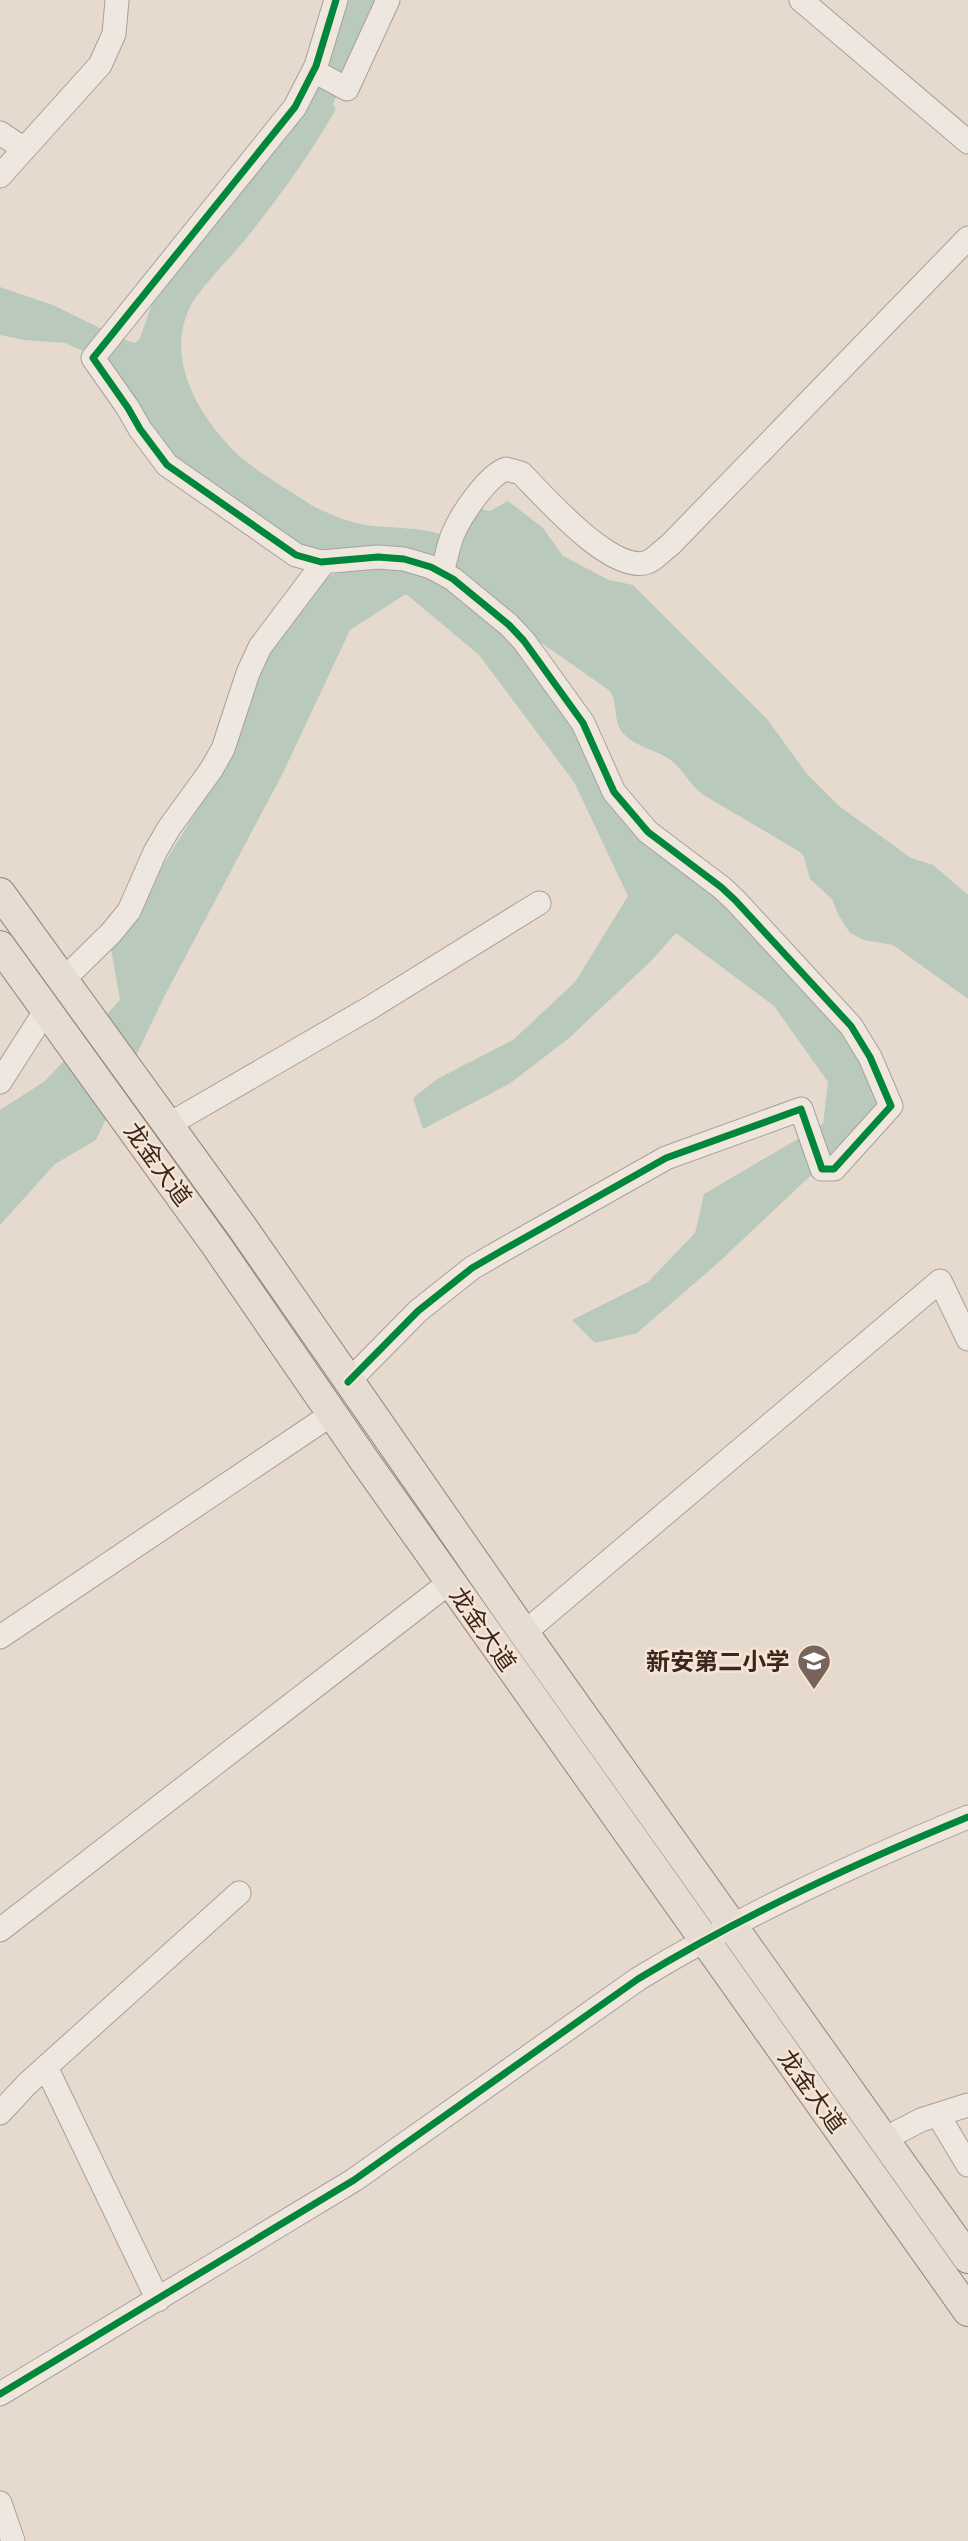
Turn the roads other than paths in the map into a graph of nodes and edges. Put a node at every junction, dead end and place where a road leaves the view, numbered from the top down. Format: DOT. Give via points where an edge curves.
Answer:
graph roads {
  1 [pos="117,0"];
  2 [pos="336,0"];
  3 [pos="388,0"];
  4 [pos="801,0"];
  5 [pos="314,71"];
  6 [pos="0,133"];
  7 [pos="968,142"];
  8 [pos="24,149"];
  9 [pos="0,176"];
  10 [pos="968,238"];
  11 [pos="324,562"];
  12 [pos="442,572"];
  13 [pos="0,893"];
  14 [pos="539,903"];
  15 [pos="0,946"];
  16 [pos="63,980"];
  17 [pos="54,1020"];
  18 [pos="0,1082"];
  19 [pos="168,1125"];
  20 [pos="968,1339"];
  21 [pos="348,1382"];
  22 [pos="332,1414"];
  23 [pos="450,1582"];
  24 [pos="524,1633"];
  25 [pos="0,1637"];
  26 [pos="968,1817"];
  27 [pos="239,1893"];
  28 [pos="731,1925"];
  29 [pos="0,1930"];
  30 [pos="704,1940"];
  31 [pos="46,2067"];
  32 [pos="968,2105"];
  33 [pos="0,2113"];
  34 [pos="937,2115"];
  35 [pos="884,2139"];
  36 [pos="968,2165"];
  37 [pos="968,2258"];
  38 [pos="158,2300"];
  39 [pos="968,2311"];
  40 [pos="0,2394"];
  41 [pos="0,2503"];
  42 [pos="13,2541"];
  1 -- 8 [label="street" via="114,34 100,65"];
  2 -- 5 [label="street"];
  3 -- 5 [label="street" via="347,89"];
  4 -- 7 [label="street"];
  5 -- 11 [label="street" via="295,107 93,358 167,465 296,555"];
  6 -- 8 [label="street"];
  8 -- 9 [label="street"];
  10 -- 12 [label="street" via="670,545 648,562 628,563 603,549 520,473 506,469 495,475 465,512"];
  11 -- 12 [label="street" via="404,559"];
  11 -- 16 [label="street" via="260,647 223,749 155,852 129,911"];
  12 -- 21 [label="street" via="524,641 583,723 614,792 648,832 728,893 850,1026 870,1057 891,1106 834,1169 822,1169 801,1109 666,1158 472,1268 418,1311"];
  13 -- 16 [label="main road, 龙金大道"];
  14 -- 19 [label="street"];
  15 -- 17 [label="main road, 龙金大道"];
  16 -- 19 [label="main road, 龙金大道"];
  17 -- 18 [label="street"];
  17 -- 22 [label="main road, 龙金大道"];
  19 -- 21 [label="main road, 龙金大道"];
  20 -- 24 [label="street" via="940,1281"];
  21 -- 24 [label="main road, 龙金大道"];
  22 -- 23 [label="main road, 龙金大道"];
  22 -- 25 [label="street"];
  23 -- 29 [label="street"];
  23 -- 30 [label="main road, 龙金大道"];
  24 -- 28 [label="main road, 龙金大道"];
  26 -- 28 [label="street" via="838,1872"];
  27 -- 31 [label="street"];
  28 -- 30 [label="street"];
  28 -- 35 [label="main road, 龙金大道"];
  30 -- 38 [label="street" via="638,1979 354,2180"];
  30 -- 39 [label="main road, 龙金大道"];
  31 -- 33 [label="street"];
  31 -- 38 [label="street"];
  32 -- 34 [label="street"];
  34 -- 35 [label="street"];
  34 -- 36 [label="street"];
  35 -- 37 [label="main road, 龙金大道"];
  38 -- 40 [label="street"];
  41 -- 42 [label="street"];
}
